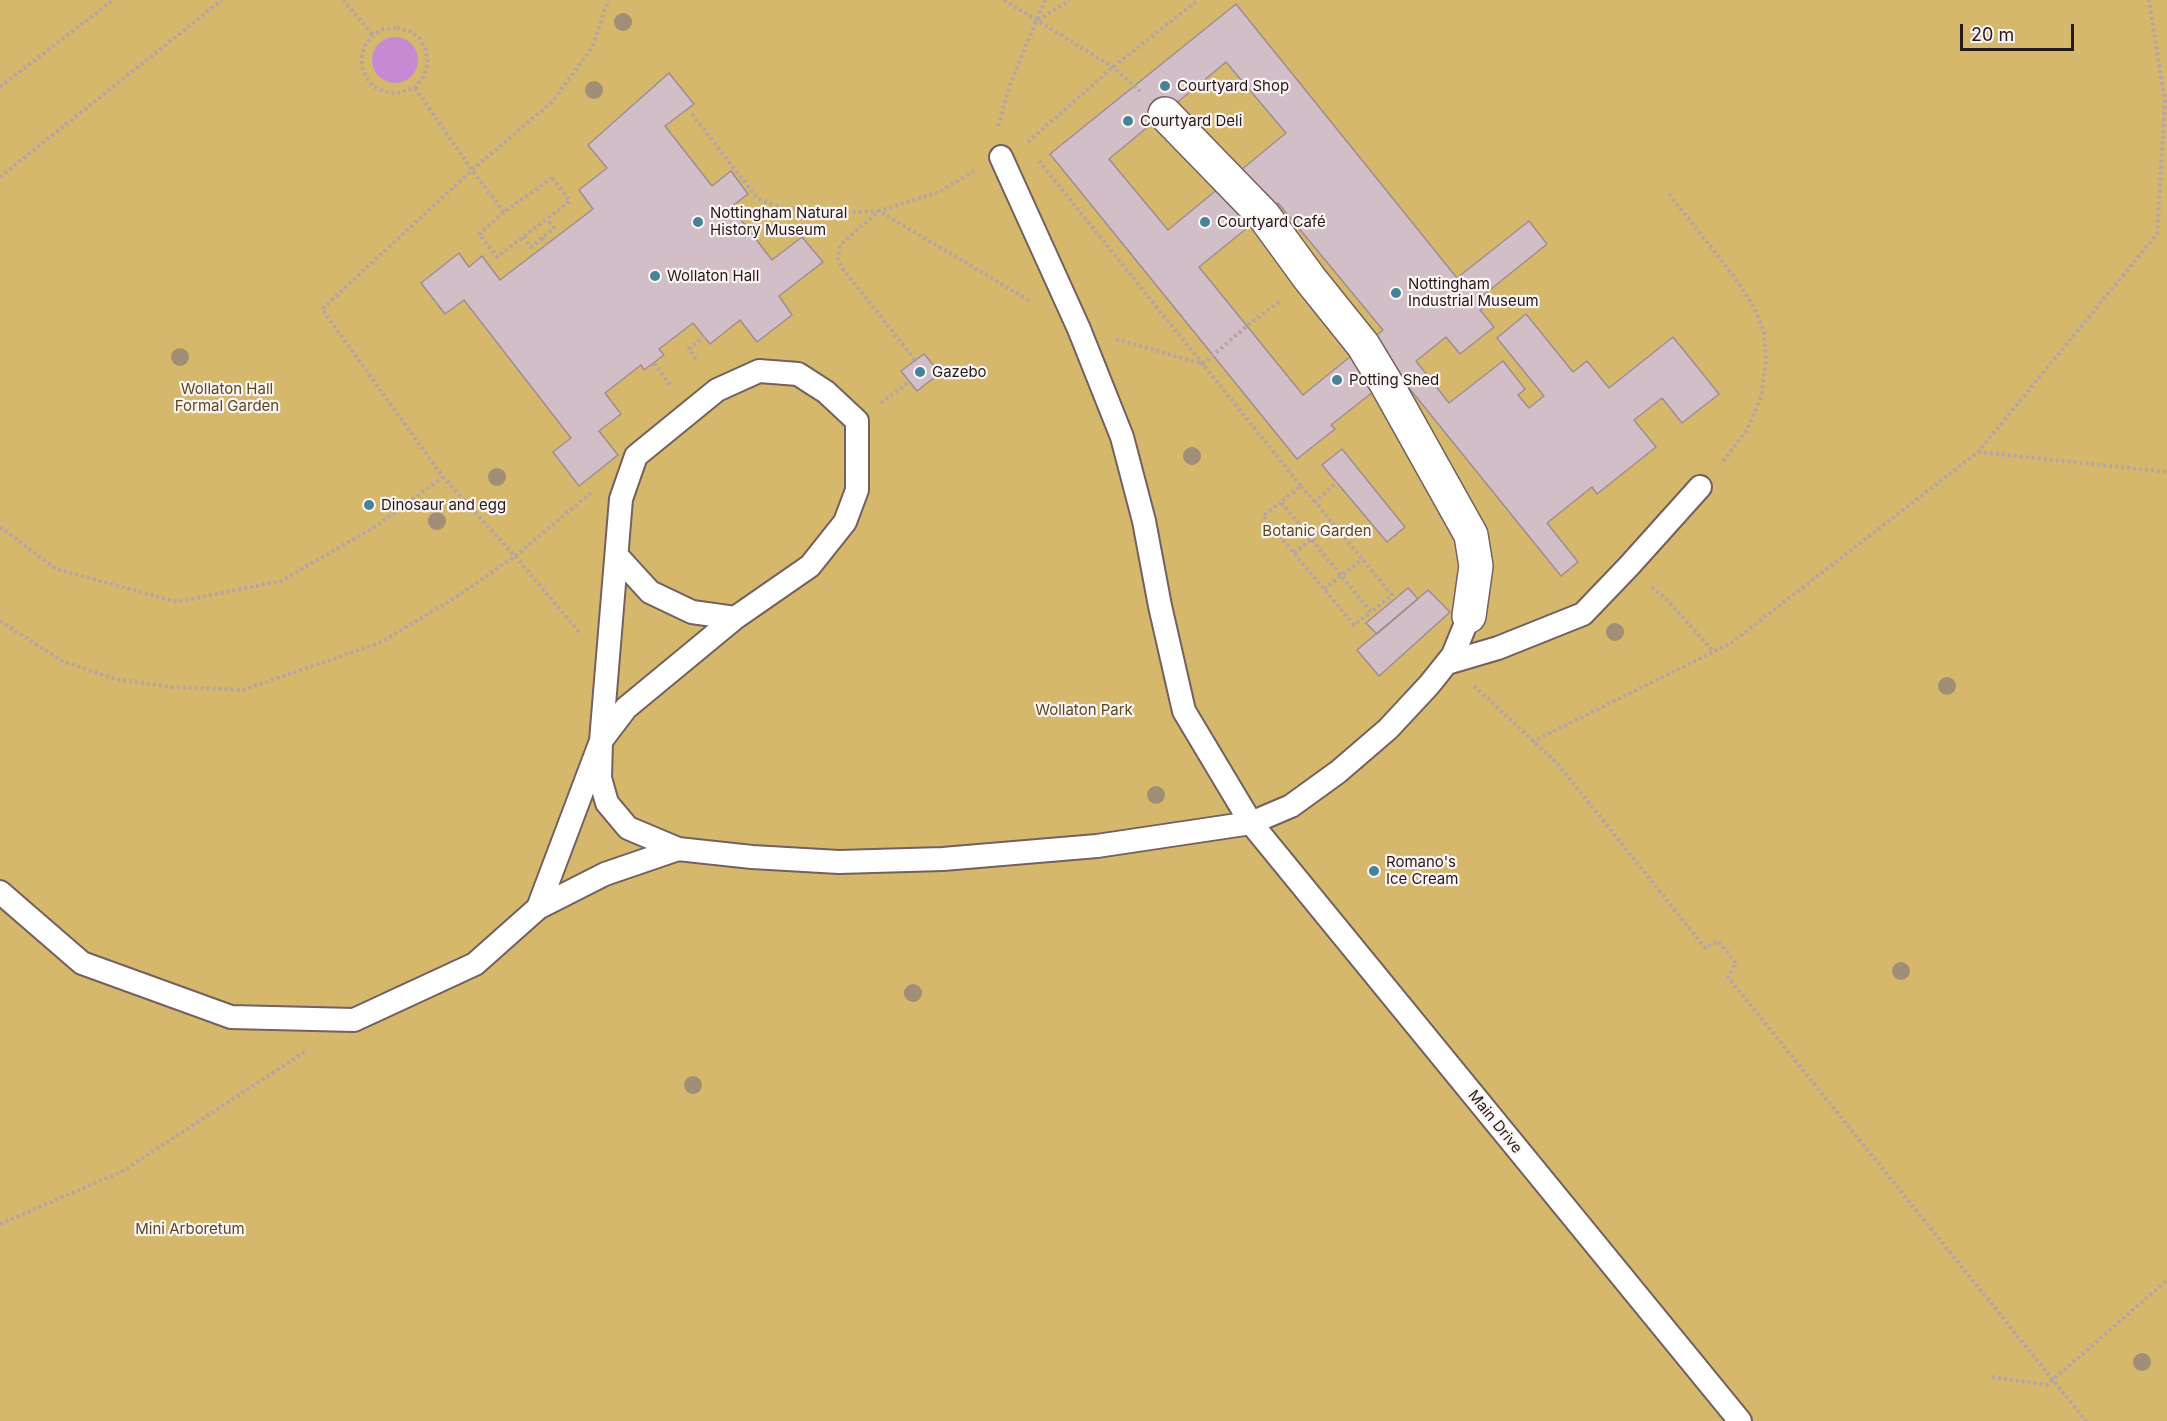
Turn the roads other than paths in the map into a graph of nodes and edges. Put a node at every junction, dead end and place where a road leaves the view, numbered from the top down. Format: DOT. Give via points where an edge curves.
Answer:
graph roads {
  1 [pos="1165,114"];
  2 [pos="992,162"];
  3 [pos="1700,487"];
  4 [pos="618,557"];
  5 [pos="1469,616"];
  6 [pos="735,618"];
  7 [pos="1447,663"];
  8 [pos="601,741"];
  9 [pos="1251,823"];
  10 [pos="678,849"];
  11 [pos="0,892"];
  12 [pos="538,908"];
  13 [pos="1740,1421"];
  1 -- 5 [label="street" via="1264,216 1363,345 1471,535 1476,566"];
  2 -- 9 [label="lane, Main Drive" via="1079,329 1122,437 1184,711"];
  3 -- 7 [label="lane" via="1583,614 1498,648"];
  4 -- 6 [label="lane" via="650,592 692,612"];
  4 -- 6 [label="lane" via="621,499 636,456 717,390 759,371 798,374 826,392 857,422 857,490 846,522 810,566"];
  4 -- 8 [label="lane"];
  5 -- 7 [label="lane"];
  6 -- 8 [label="lane" via="626,708"];
  7 -- 9 [label="lane" via="1388,729 1338,772 1291,806"];
  8 -- 10 [label="lane" via="600,778 607,803 628,828"];
  8 -- 12 [label="lane"];
  9 -- 10 [label="lane" via="1097,846 943,859 839,862"];
  9 -- 13 [label="lane, Main Drive"];
  10 -- 12 [label="lane" via="605,874"];
  11 -- 12 [label="lane" via="82,963 231,1017 354,1020 475,964"];
}
